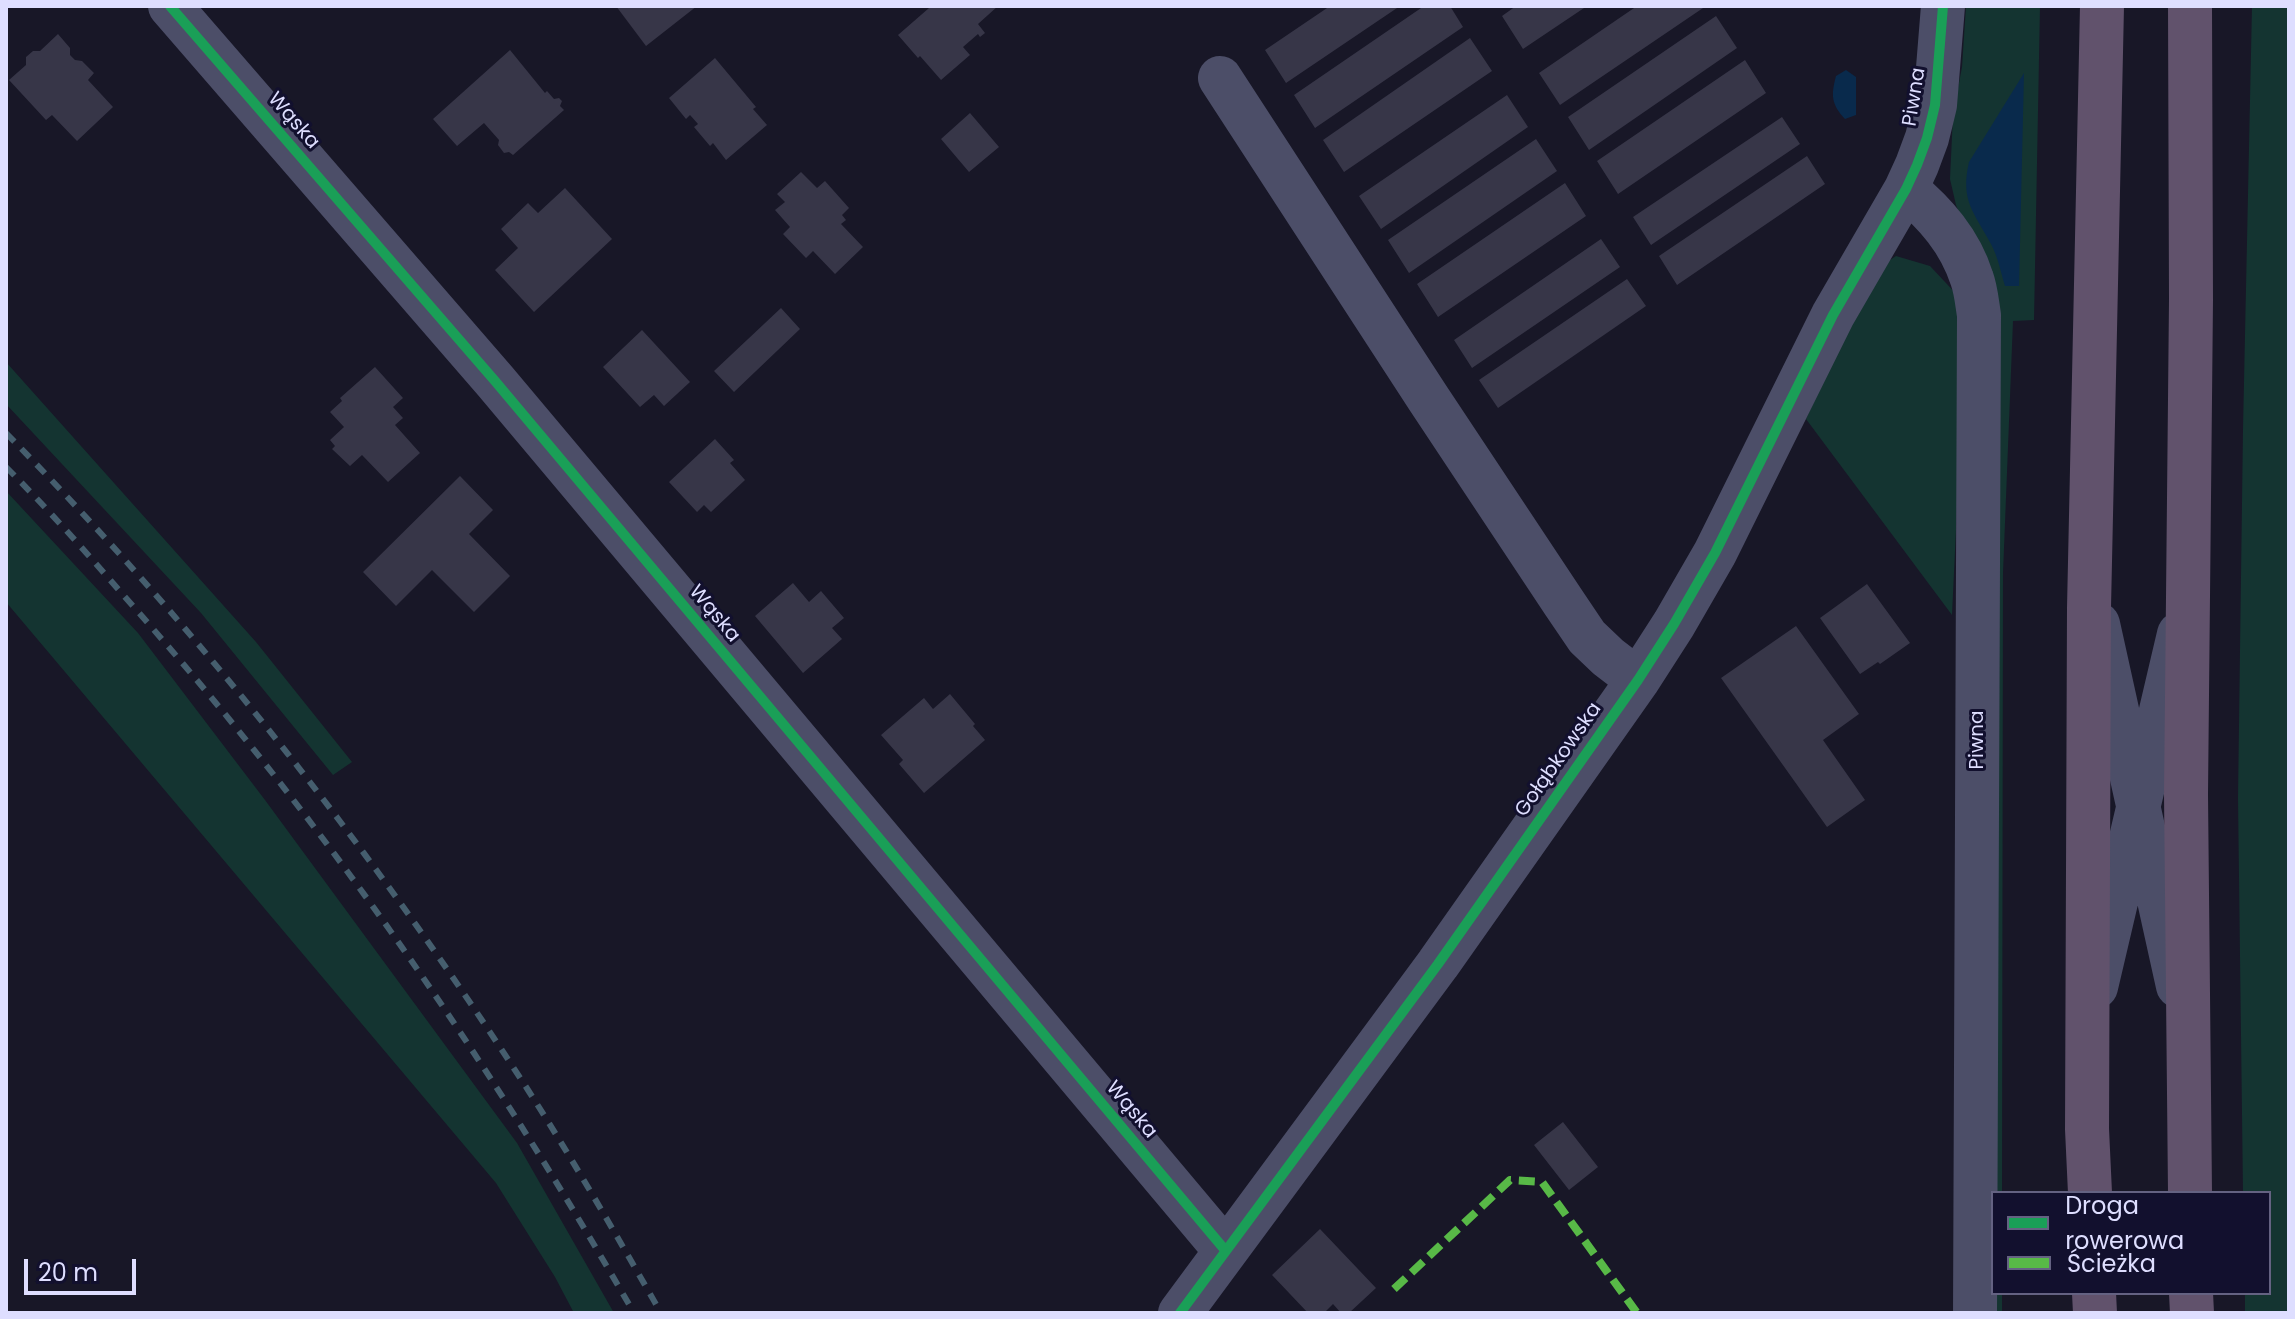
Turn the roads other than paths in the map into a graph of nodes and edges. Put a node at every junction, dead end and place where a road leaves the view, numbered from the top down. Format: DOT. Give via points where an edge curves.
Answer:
graph roads {
  1 [pos="170,6"];
  2 [pos="1943,6"];
  3 [pos="2102,6"];
  4 [pos="2190,6"];
  5 [pos="2210,6"];
  6 [pos="1220,78"];
  7 [pos="1906,189"];
  8 [pos="2191,300"];
  9 [pos="2090,586"];
  10 [pos="2188,594"];
  11 [pos="1638,680"];
  12 [pos="2139,806"];
  13 [pos="2087,1025"];
  14 [pos="2188,1031"];
  15 [pos="2090,1191"];
  16 [pos="2190,1191"];
  17 [pos="1225,1250"];
  18 [pos="1180,1313"];
  19 [pos="1975,1313"];
  1 -- 17 [label="street, Wąska" via="513,402"];
  2 -- 7 [label="street, Piwna" via="1935,105"];
  3 -- 9 [label="highway"];
  4 -- 8 [label="highway"];
  5 -- 8 [label="highway"];
  6 -- 11 [label="street" via="1587,637"];
  7 -- 11 [label="street, Gołąbkowska" via="1833,315 1715,553"];
  7 -- 19 [label="street, Piwna" via="1951,235 1972,278 1979,315"];
  8 -- 10 [label="highway"];
  9 -- 12 [label="street"];
  9 -- 13 [label="highway"];
  10 -- 12 [label="street"];
  10 -- 14 [label="highway"];
  11 -- 17 [label="street, Gołąbkowska" via="1430,976"];
  12 -- 13 [label="street"];
  12 -- 14 [label="street"];
  13 -- 15 [label="highway"];
  14 -- 16 [label="highway"];
  17 -- 18 [label="street, Gołąbkowska"];
}
